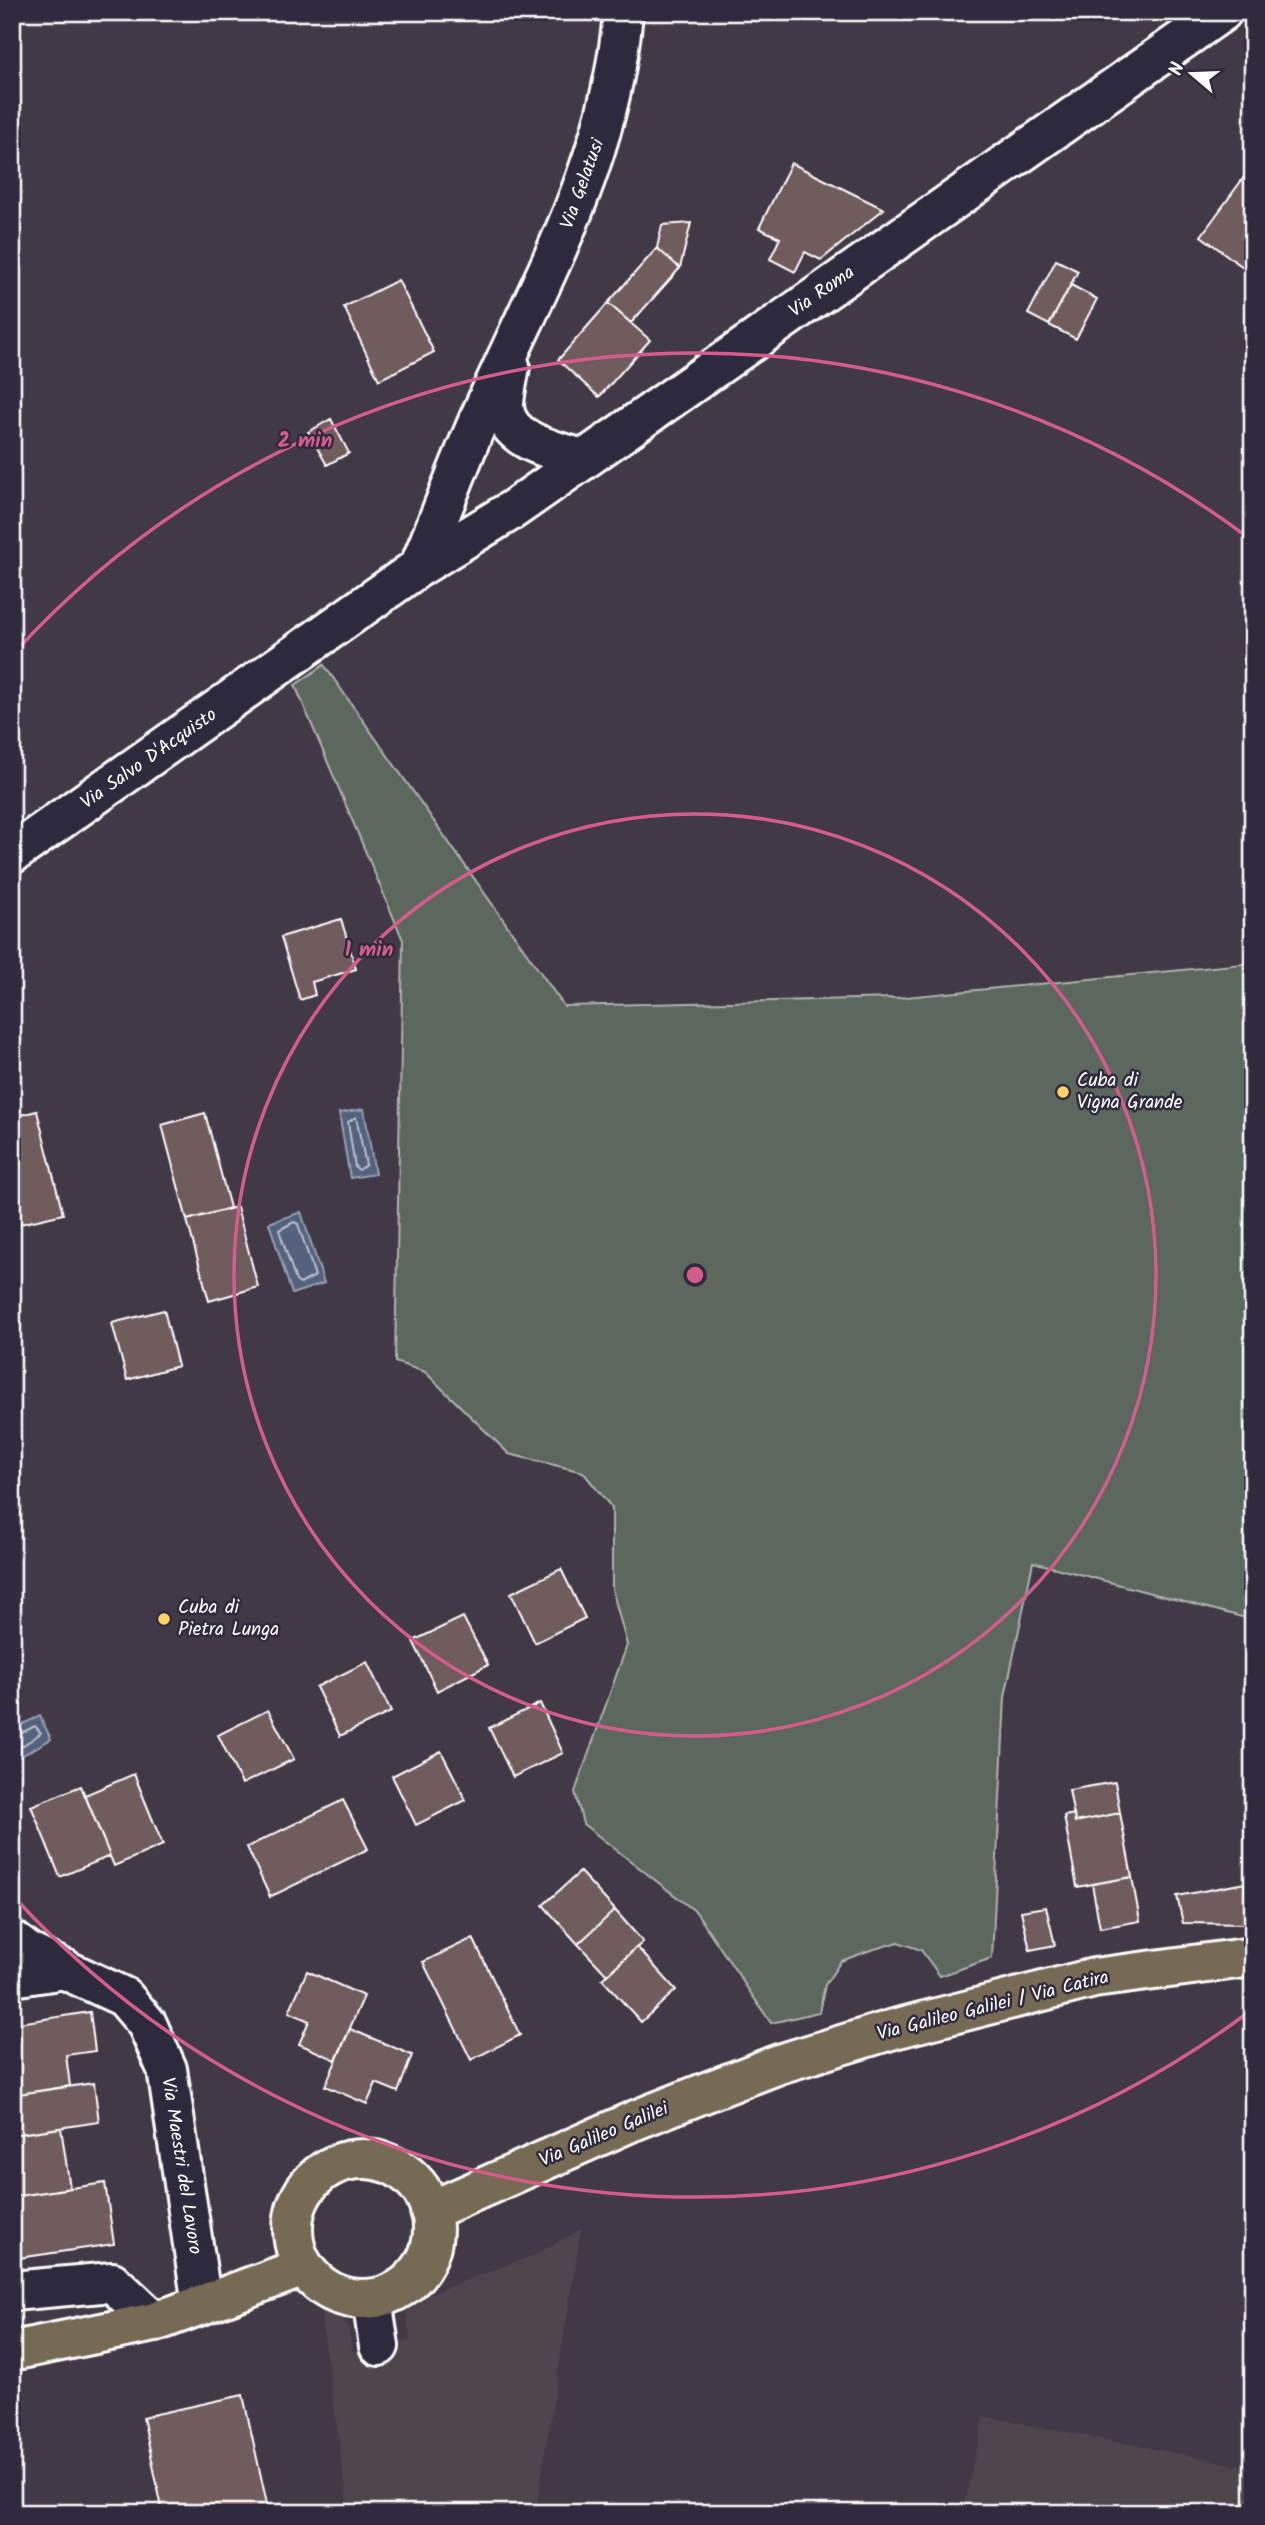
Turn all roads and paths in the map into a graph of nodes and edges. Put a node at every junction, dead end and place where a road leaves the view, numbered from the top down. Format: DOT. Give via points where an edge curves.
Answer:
graph roads {
  1 [pos="623,12"];
  2 [pos="1222,12"];
  3 [pos="514,347"];
  4 [pos="583,459"];
  5 [pos="419,567"];
  6 [pos="12,854"];
  7 [pos="12,1940"];
  8 [pos="1253,1958"];
  9 [pos="65,1969"];
  10 [pos="12,1977"];
  11 [pos="779,2064"];
  12 [pos="430,2211"];
  13 [pos="304,2267"];
  14 [pos="12,2291"];
  15 [pos="372,2299"];
  16 [pos="202,2305"];
  17 [pos="155,2322"];
  18 [pos="379,2346"];
  19 [pos="12,2351"];
  1 -- 3 [label="street, Via Gelatusi" via="607,117 576,210"];
  2 -- 4 [label="street, Via Roma"];
  3 -- 4 [label="street" via="504,407 513,428 527,440"];
  3 -- 5 [label="street" via="483,409"];
  4 -- 5 [label="street, Via Roma" via="512,510"];
  5 -- 6 [label="street, Via Salvo D'Acquisto"];
  7 -- 9 [label="street, Via Maestri del Lavoro"];
  8 -- 11 [label="main road, Via Galileo Galilei / Via Catira" via="1094,1978"];
  9 -- 10 [label="street"];
  9 -- 16 [label="street, Via Maestri del Lavoro" via="124,1997 147,2024 167,2070"];
  11 -- 12 [label="main road, Via Galileo Galilei" via="633,2121"];
  12 -- 13 [label="main road" via="420,2189 404,2172 382,2161 358,2159 335,2165 315,2178 300,2197 293,2220 294,2245"];
  12 -- 15 [label="main road" via="430,2250 421,2268 399,2288"];
  13 -- 15 [label="main road" via="333,2293"];
  13 -- 16 [label="main road"];
  14 -- 17 [label="street" via="112,2282"];
  15 -- 18 [label="street"];
  16 -- 17 [label="main road"];
  17 -- 19 [label="main road"];
}
